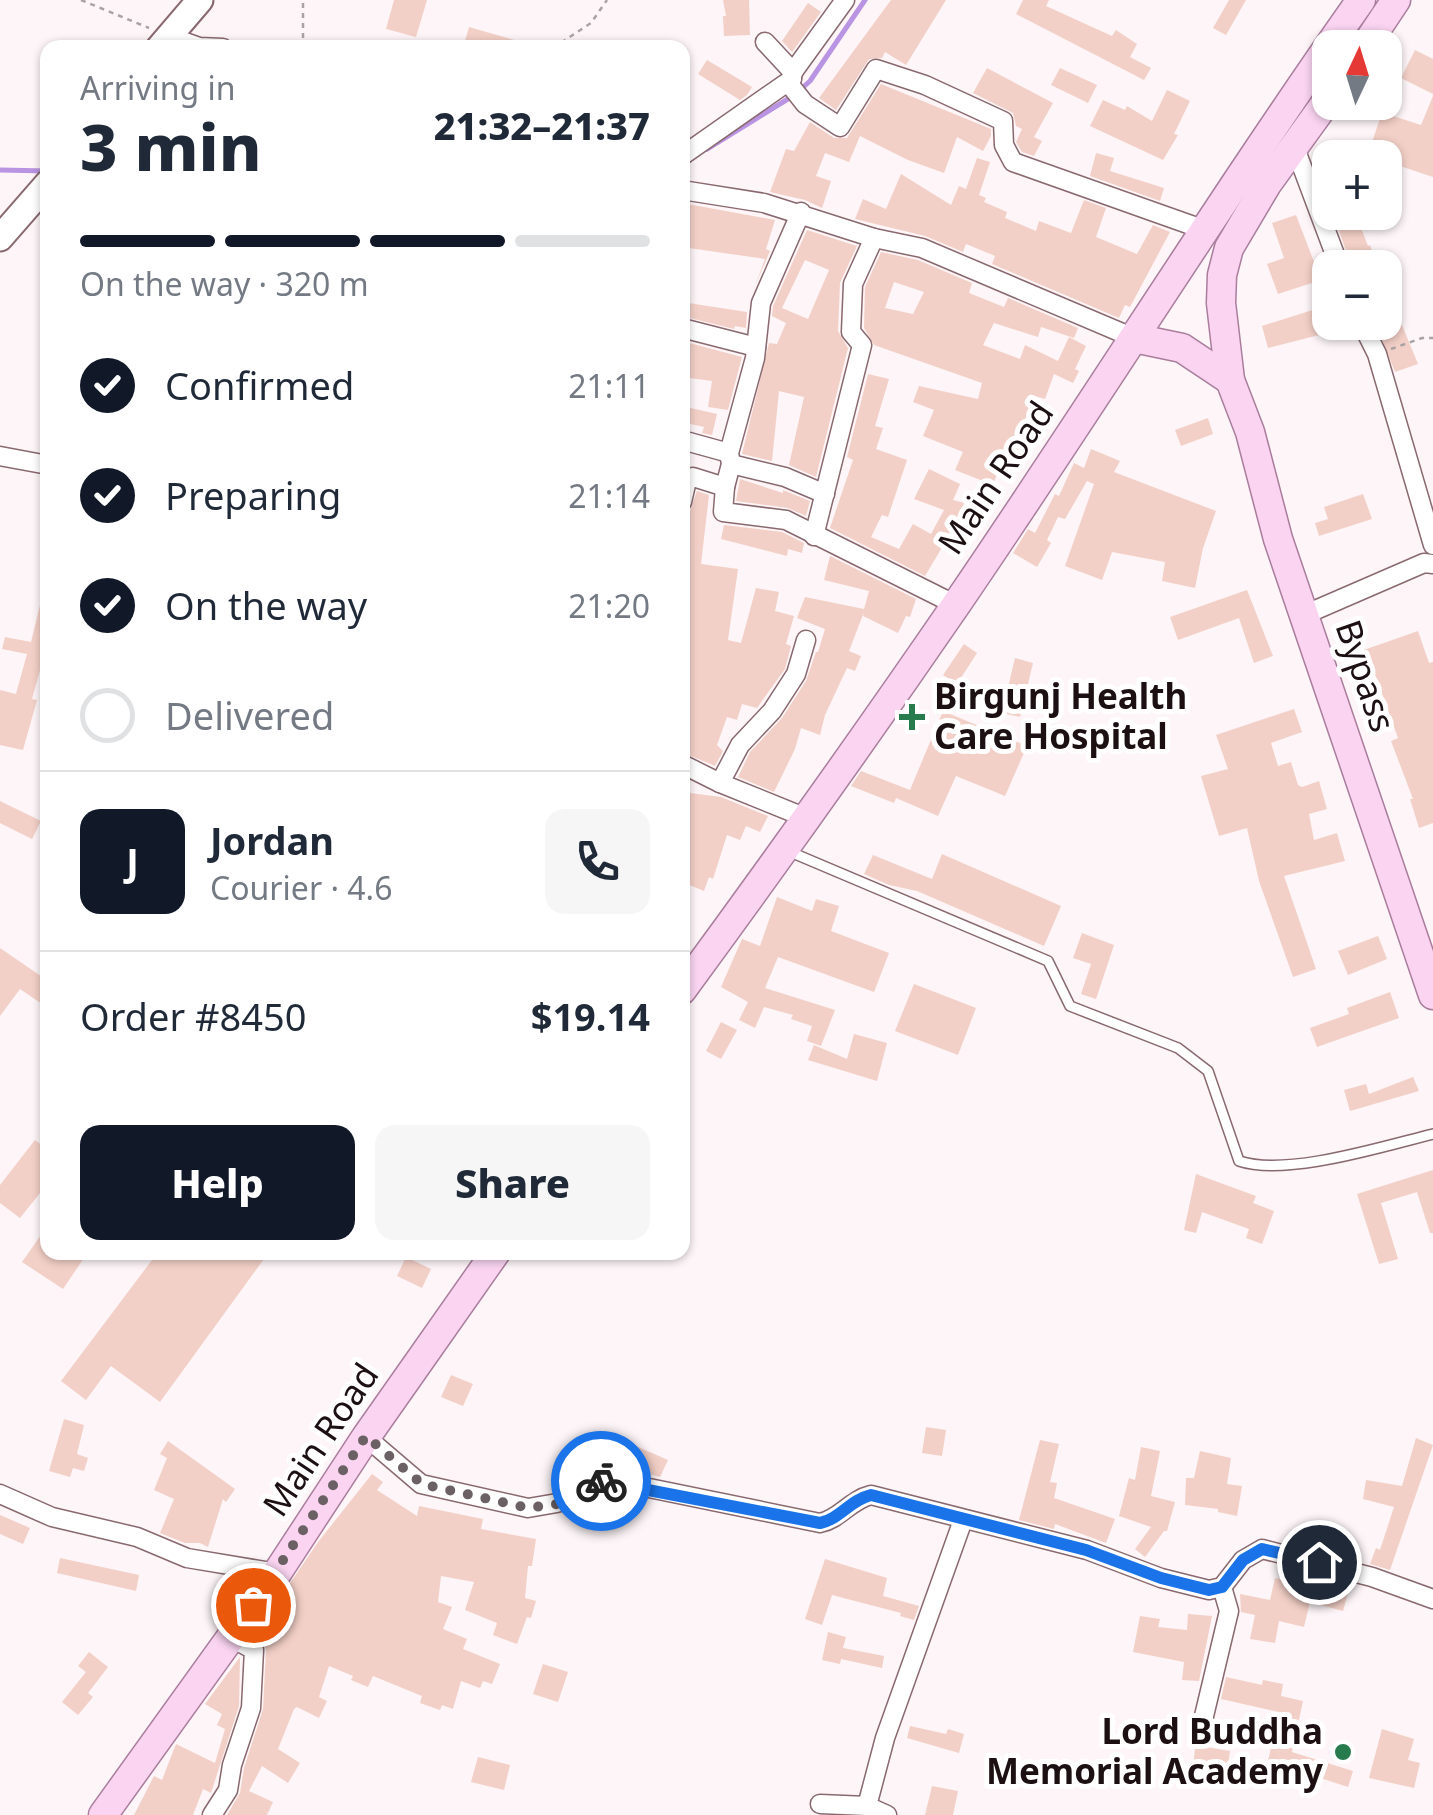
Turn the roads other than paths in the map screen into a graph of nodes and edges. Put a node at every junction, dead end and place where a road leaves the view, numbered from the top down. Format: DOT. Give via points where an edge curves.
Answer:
graph roads {
  1 [pos="200,0"];
  2 [pos="844,0"];
  3 [pos="1356,2"];
  4 [pos="1390,10"];
  5 [pos="165,40"];
  6 [pos="765,42"];
  7 [pos="792,79"];
  8 [pos="1314,120"];
  9 [pos="1294,148"];
  10 [pos="690,150"];
  11 [pos="690,190"];
  12 [pos="40,192"];
  13 [pos="801,212"];
  14 [pos="1205,230"];
  15 [pos="0,238"];
  16 [pos="874,238"];
  17 [pos="1333,250"];
  18 [pos="690,330"];
  19 [pos="1134,338"];
  20 [pos="1370,340"];
  21 [pos="756,347"];
  22 [pos="1230,380"];
  23 [pos="690,443"];
  24 [pos="0,456"];
  25 [pos="730,458"];
  26 [pos="40,463"];
  27 [pos="690,478"];
  28 [pos="725,487"];
  29 [pos="825,494"];
  30 [pos="814,536"];
  31 [pos="1433,545"];
  32 [pos="1433,564"];
  33 [pos="956,606"];
  34 [pos="1304,614"];
  35 [pos="806,640"];
  36 [pos="690,768"];
  37 [pos="720,783"];
  38 [pos="809,819"];
  39 [pos="786,850"];
  40 [pos="690,979"];
  41 [pos="1433,996"];
  42 [pos="1433,1134"];
  43 [pos="490,1260"];
  44 [pos="366,1436"];
  45 [pos="0,1494"];
  46 [pos="963,1520"];
  47 [pos="276,1573"];
  48 [pos="1222,1587"];
  49 [pos="1433,1599"];
  50 [pos="230,1636"];
  51 [pos="1200,1737"];
  52 [pos="820,1804"];
  53 [pos="867,1806"];
  54 [pos="103,1815"];
  55 [pos="212,1815"];
  56 [pos="886,1815"];
  1 -- 5 [label="street"];
  2 -- 7 [label="street"];
  3 -- 4 [label="street"];
  3 -- 14 [label="main road, Main Road"];
  6 -- 7 [label="street"];
  7 -- 10 [label="street"];
  7 -- 14 [label="street" via="805,104 840,127 876,69 925,85 1003,121 1013,162"];
  8 -- 9 [label="main road"];
  9 -- 17 [label="street"];
  9 -- 22 [label="main road, Bypass" via="1229,248 1220,302"];
  11 -- 13 [label="street"];
  12 -- 15 [label="street"];
  13 -- 16 [label="street"];
  13 -- 21 [label="street" via="761,303"];
  14 -- 19 [label="main road, Main Road"];
  16 -- 19 [label="street" via="922,248"];
  16 -- 29 [label="street" via="853,284 851,332 862,345"];
  18 -- 21 [label="street"];
  19 -- 22 [label="main road" via="1182,348"];
  19 -- 33 [label="main road, Main Road"];
  20 -- 31 [label="street"];
  21 -- 25 [label="street"];
  22 -- 34 [label="main road, Bypass"];
  23 -- 25 [label="street"];
  24 -- 26 [label="street"];
  25 -- 28 [label="street"];
  25 -- 29 [label="street"];
  27 -- 28 [label="street"];
  28 -- 30 [label="street" via="723,512 779,517"];
  29 -- 30 [label="street"];
  30 -- 33 [label="street"];
  32 -- 34 [label="street"];
  33 -- 38 [label="main road, Main Road"];
  34 -- 41 [label="main road, Bypass"];
  35 -- 37 [label="street" via="796,674 740,745"];
  36 -- 37 [label="street"];
  37 -- 38 [label="street"];
  38 -- 39 [label="main road, Main Road"];
  39 -- 40 [label="main road, Main Road"];
  39 -- 42 [label="lane" via="1048,961 1070,1006 1178,1048 1208,1071 1239,1161 1255,1166 1332,1158"];
  43 -- 44 [label="main road, Main Road"];
  44 -- 46 [label="street" via="422,1484 528,1508 557,1504 605,1479 820,1523 871,1495"];
  44 -- 47 [label="main road, Main Road"];
  45 -- 47 [label="street" via="187,1558"];
  46 -- 48 [label="street" via="1086,1550 1161,1578"];
  46 -- 53 [label="street"];
  47 -- 50 [label="main road, Main Road"];
  48 -- 49 [label="street" via="1243,1560 1262,1549"];
  48 -- 51 [label="street" via="1229,1611"];
  50 -- 54 [label="main road, Main Road"];
  50 -- 55 [label="street" via="254,1650 252,1708 228,1790"];
  52 -- 53 [label="street"];
  53 -- 56 [label="street"];
}
